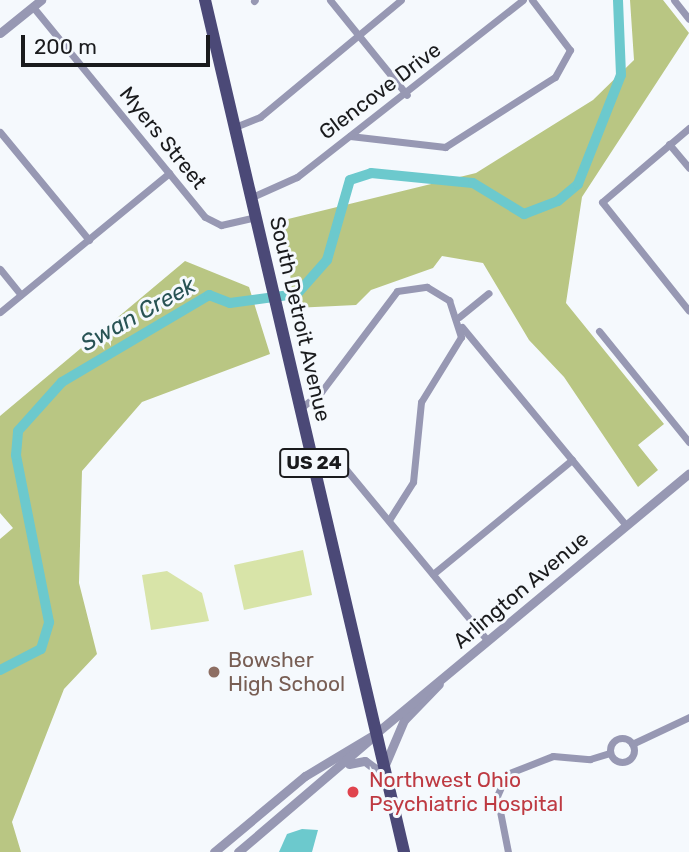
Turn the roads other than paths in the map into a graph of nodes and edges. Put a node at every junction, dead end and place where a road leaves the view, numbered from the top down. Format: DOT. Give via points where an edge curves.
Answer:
graph roads {
  1 [pos="205,0"];
  2 [pos="330,0"];
  3 [pos="401,0"];
  4 [pos="523,0"];
  5 [pos="532,0"];
  6 [pos="674,0"];
  7 [pos="37,3"];
  8 [pos="689,19"];
  9 [pos="0,33"];
  10 [pos="359,34"];
  11 [pos="407,95"];
  12 [pos="235,127"];
  13 [pos="689,128"];
  14 [pos="0,132"];
  15 [pos="350,136"];
  16 [pos="669,144"];
  17 [pos="689,168"];
  18 [pos="169,173"];
  19 [pos="252,197"];
  20 [pos="257,218"];
  21 [pos="89,240"];
  22 [pos="0,269"];
  23 [pos="489,293"];
  24 [pos="21,295"];
  25 [pos="689,311"];
  26 [pos="0,312"];
  27 [pos="459,317"];
  28 [pos="461,326"];
  29 [pos="599,331"];
  30 [pos="301,408"];
  31 [pos="689,442"];
  32 [pos="572,460"];
  33 [pos="313,461"];
  34 [pos="689,473"];
  35 [pos="389,520"];
  36 [pos="626,525"];
  37 [pos="433,574"];
  38 [pos="487,640"];
  39 [pos="443,677"];
  40 [pos="689,717"];
  41 [pos="374,734"];
  42 [pos="632,744"];
  43 [pos="610,753"];
  44 [pos="341,767"];
  45 [pos="384,773"];
  46 [pos="214,852"];
  47 [pos="238,852"];
  48 [pos="404,852"];
  49 [pos="508,852"];
  1 -- 12 [label="main road, South Detroit Avenue / US 24"];
  2 -- 10 [label="street"];
  3 -- 10 [label="street"];
  4 -- 11 [label="street, Glencove Drive"];
  5 -- 15 [label="street" via="567,41 570,60 555,78 451,145 430,148"];
  6 -- 8 [label="street"];
  7 -- 9 [label="street"];
  7 -- 18 [label="street, Myers Street"];
  10 -- 11 [label="street"];
  10 -- 12 [label="street" via="260,117"];
  11 -- 15 [label="street, Glencove Drive"];
  12 -- 19 [label="main road, South Detroit Avenue / US 24"];
  13 -- 16 [label="street"];
  14 -- 21 [label="street"];
  15 -- 19 [label="street, Glencove Drive" via="297,177"];
  16 -- 17 [label="street"];
  16 -- 25 [label="street" via="602,202"];
  18 -- 20 [label="street, Myers Street" via="214,223"];
  18 -- 21 [label="street"];
  19 -- 20 [label="main road, South Detroit Avenue / US 24"];
  20 -- 30 [label="main road, South Detroit Avenue / US 24"];
  21 -- 24 [label="street"];
  22 -- 24 [label="street"];
  23 -- 27 [label="street"];
  24 -- 26 [label="street"];
  27 -- 28 [label="street"];
  27 -- 30 [label="street" via="433,288 397,291 321,392"];
  28 -- 32 [label="street"];
  28 -- 35 [label="street" via="459,342 421,402 413,482"];
  29 -- 31 [label="street"];
  30 -- 33 [label="main road, South Detroit Avenue / US 24"];
  32 -- 36 [label="street"];
  32 -- 37 [label="street"];
  33 -- 35 [label="street" via="339,461"];
  33 -- 41 [label="main road, South Detroit Avenue / US 24"];
  34 -- 36 [label="street, Arlington Avenue"];
  35 -- 37 [label="street"];
  36 -- 38 [label="street, Arlington Avenue"];
  37 -- 38 [label="street"];
  38 -- 39 [label="street, Arlington Avenue"];
  39 -- 41 [label="street, Arlington Avenue"];
  39 -- 45 [label="street" via="404,720"];
  40 -- 42 [label="street"];
  41 -- 44 [label="street, Arlington Avenue"];
  41 -- 45 [label="main road, South Detroit Avenue / US 24"];
  41 -- 46 [label="street, Arlington Avenue" via="305,776"];
  42 -- 43 [label="street" via="618,739"];
  42 -- 43 [label="street" via="626,761"];
  43 -- 49 [label="street" via="547,758 512,771 498,789"];
  44 -- 45 [label="street" via="365,761"];
  44 -- 47 [label="street, Arlington Avenue"];
  45 -- 48 [label="main road, South Detroit Avenue / US 24"];
}
